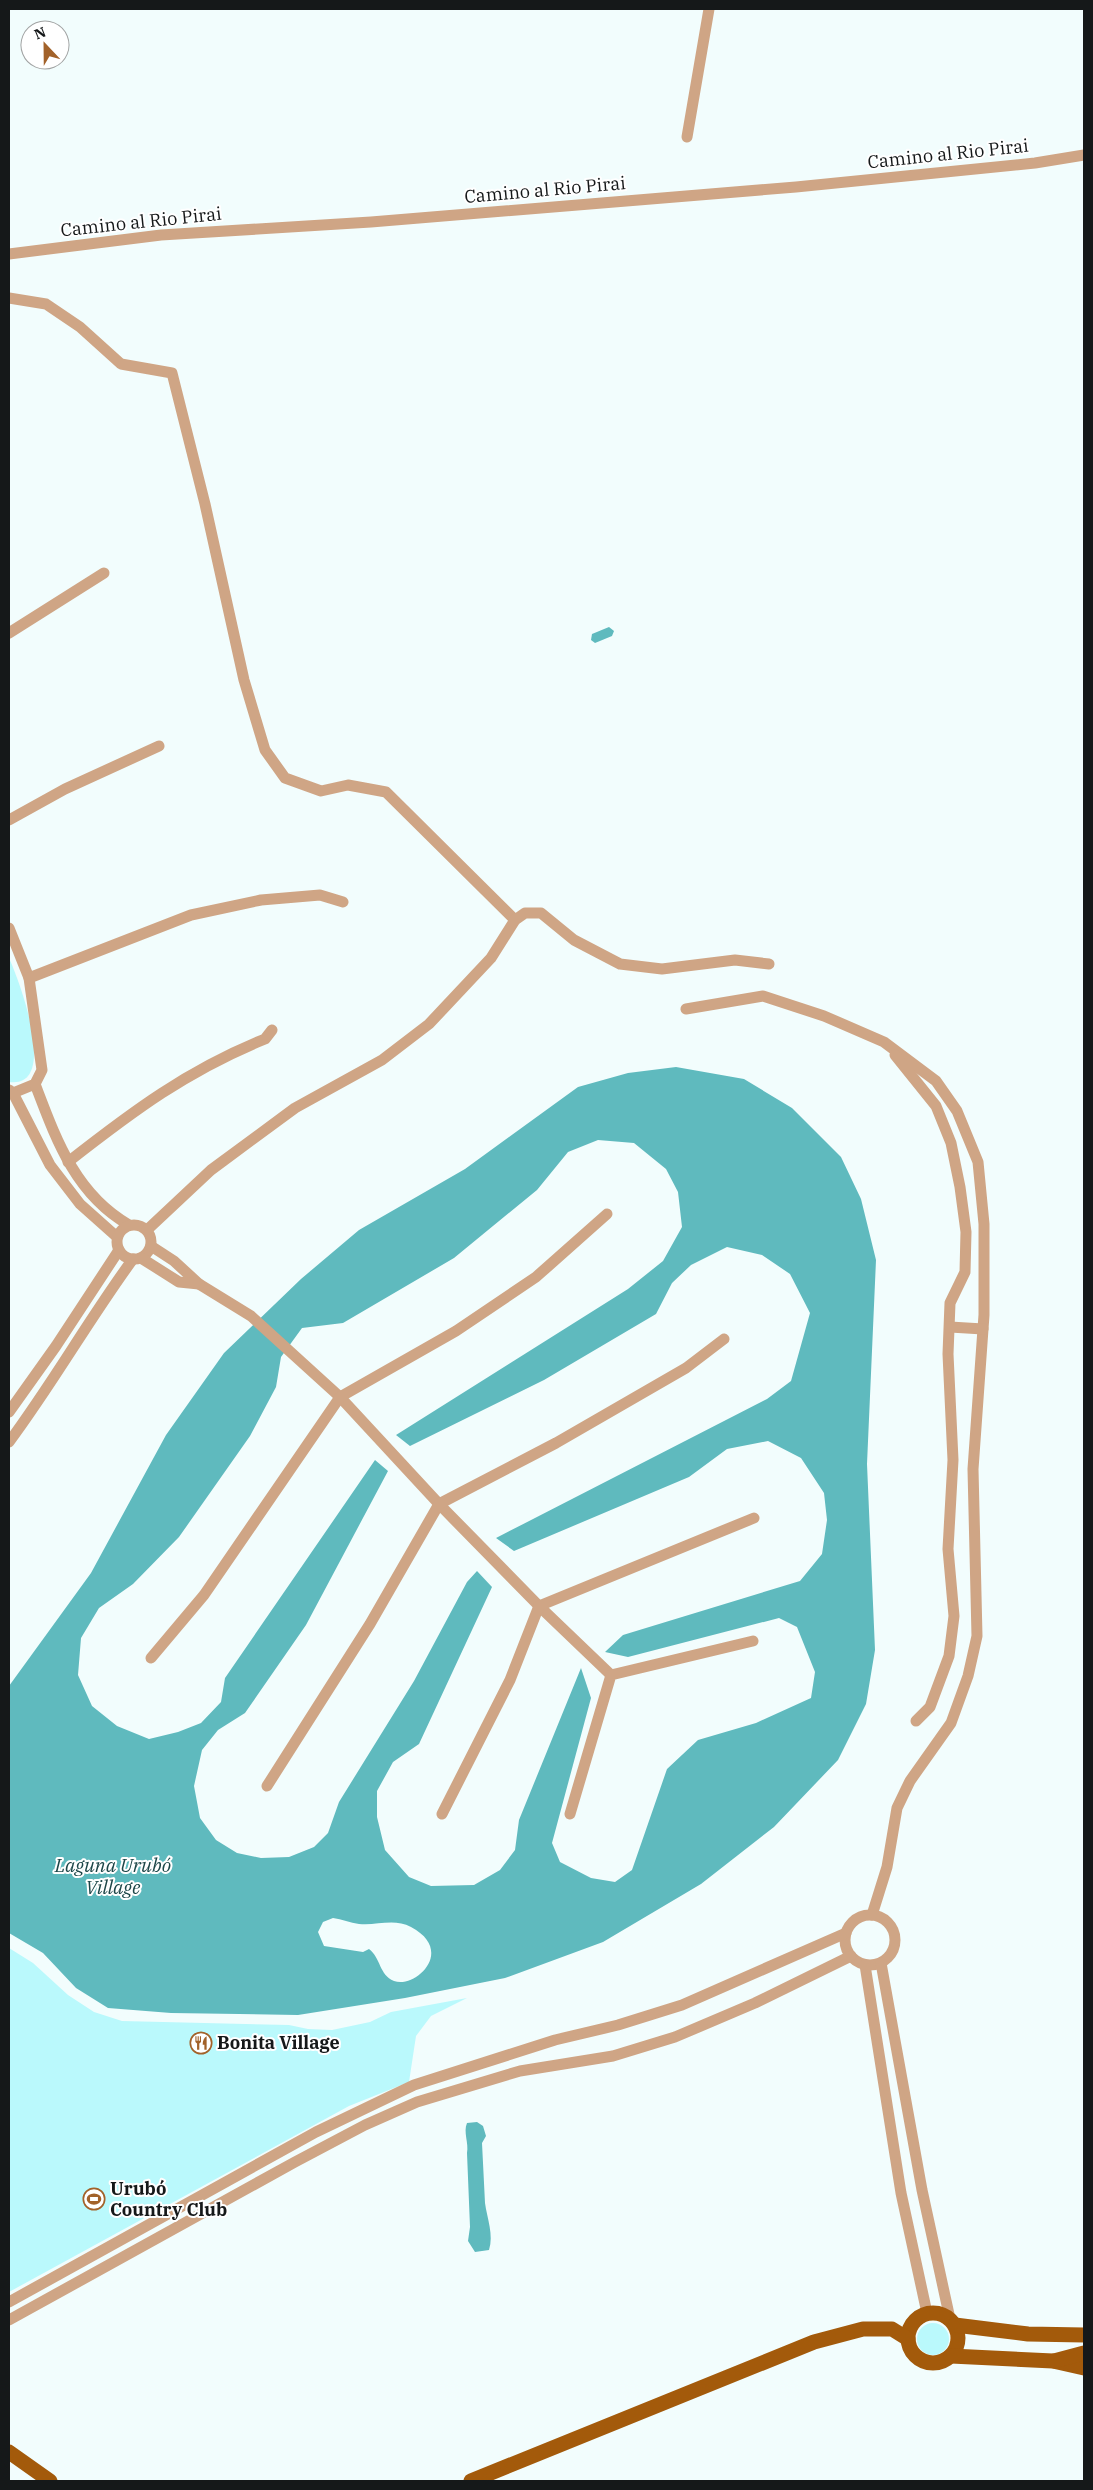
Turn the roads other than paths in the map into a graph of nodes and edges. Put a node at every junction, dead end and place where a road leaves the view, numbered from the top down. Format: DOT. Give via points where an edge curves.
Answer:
graph roads {
  1 [pos="709,9"];
  2 [pos="687,137"];
  3 [pos="1084,155"];
  4 [pos="9,254"];
  5 [pos="9,298"];
  6 [pos="104,572"];
  7 [pos="9,633"];
  8 [pos="159,746"];
  9 [pos="9,820"];
  10 [pos="343,902"];
  11 [pos="515,920"];
  12 [pos="9,928"];
  13 [pos="769,964"];
  14 [pos="28,978"];
  15 [pos="686,1009"];
  16 [pos="272,1030"];
  17 [pos="884,1042"];
  18 [pos="35,1084"];
  19 [pos="11,1092"];
  20 [pos="68,1162"];
  21 [pos="607,1214"];
  22 [pos="129,1225"];
  23 [pos="147,1230"];
  24 [pos="117,1237"];
  25 [pos="151,1246"];
  26 [pos="119,1250"];
  27 [pos="137,1258"];
  28 [pos="199,1284"];
  29 [pos="950,1327"];
  30 [pos="983,1329"];
  31 [pos="724,1339"];
  32 [pos="340,1397"];
  33 [pos="9,1412"];
  34 [pos="9,1442"];
  35 [pos="439,1504"];
  36 [pos="754,1518"];
  37 [pos="539,1606"];
  38 [pos="753,1641"];
  39 [pos="151,1658"];
  40 [pos="611,1675"];
  41 [pos="916,1721"];
  42 [pos="267,1786"];
  43 [pos="442,1814"];
  44 [pos="570,1814"];
  45 [pos="872,1915"];
  46 [pos="846,1933"];
  47 [pos="850,1956"];
  48 [pos="881,1963"];
  49 [pos="865,1965"];
  50 [pos="288,2148"];
  51 [pos="295,2162"];
  52 [pos="9,2302"];
  53 [pos="927,2313"];
  54 [pos="9,2320"];
  55 [pos="953,2322"];
  56 [pos="908,2339"];
  57 [pos="1081,2339"];
  58 [pos="1084,2353"];
  59 [pos="951,2356"];
  60 [pos="1053,2361"];
  61 [pos="1084,2368"];
  62 [pos="9,2452"];
  63 [pos="50,2481"];
  64 [pos="471,2481"];
  1 -- 2 [label="street"];
  3 -- 4 [label="street, Camino al Rio Pirai" via="796,188 161,235"];
  5 -- 11 [label="street" via="46,304 80,327 122,364 172,373 244,680 265,750 285,778 321,791 348,785 386,792"];
  6 -- 7 [label="street"];
  8 -- 9 [label="street" via="65,789"];
  10 -- 14 [label="street" via="320,895 261,900 191,915"];
  11 -- 13 [label="street" via="525,913 541,913 574,940 620,964 662,969 735,960"];
  11 -- 23 [label="street" via="491,958 429,1024 382,1060 295,1108 211,1170"];
  12 -- 14 [label="street"];
  14 -- 18 [label="street" via="42,1070"];
  15 -- 17 [label="street" via="763,996 824,1016"];
  16 -- 20 [label="street" via="265,1039 196,1071 153,1098"];
  17 -- 29 [label="street" via="936,1106 951,1143 966,1232 965,1272 950,1303"];
  17 -- 30 [label="street" via="936,1081 957,1111 978,1162 984,1224"];
  18 -- 19 [label="street"];
  18 -- 20 [label="street"];
  19 -- 24 [label="street" via="50,1165 80,1204"];
  20 -- 22 [label="street" via="81,1183 110,1213"];
  21 -- 32 [label="street" via="536,1277 456,1331"];
  22 -- 23 [label="street" via="139,1225"];
  22 -- 24 [label="street"];
  23 -- 25 [label="street"];
  24 -- 26 [label="street"];
  25 -- 27 [label="street" via="148,1252"];
  25 -- 28 [label="street" via="174,1261"];
  26 -- 27 [label="street" via="124,1256"];
  26 -- 33 [label="street"];
  27 -- 28 [label="street" via="179,1282"];
  27 -- 34 [label="street"];
  28 -- 32 [label="street" via="256,1319"];
  29 -- 30 [label="street"];
  29 -- 41 [label="street" via="948,1354 953,1460 948,1549 954,1616 949,1656 930,1707"];
  30 -- 45 [label="street" via="973,1469 977,1636 968,1676 951,1723 910,1781 897,1808 887,1866"];
  31 -- 35 [label="street" via="686,1368 556,1443"];
  32 -- 35 [label="street"];
  32 -- 39 [label="street" via="204,1595"];
  35 -- 37 [label="street"];
  35 -- 42 [label="street" via="370,1624"];
  36 -- 37 [label="street"];
  37 -- 40 [label="street"];
  37 -- 43 [label="street" via="510,1680"];
  38 -- 40 [label="street"];
  40 -- 44 [label="street"];
  45 -- 46 [label="street" via="856,1919"];
  45 -- 48 [label="street" via="887,1921 895,1935 892,1951"];
  46 -- 47 [label="street" via="844,1941"];
  46 -- 50 [label="street" via="682,2005 555,2040 414,2085"];
  47 -- 49 [label="street"];
  47 -- 51 [label="street" via="755,2003 675,2037 613,2056 520,2071 417,2102"];
  48 -- 49 [label="street"];
  48 -- 55 [label="street" via="922,2190"];
  49 -- 53 [label="street" via="901,2193"];
  50 -- 51 [label="street"];
  50 -- 52 [label="street"];
  51 -- 54 [label="street"];
  53 -- 55 [label="main road" via="935,2312"];
  53 -- 56 [label="main road" via="913,2322"];
  55 -- 57 [label="main road" via="980,2330"];
  55 -- 59 [label="main road" via="958,2341"];
  56 -- 59 [label="main road" via="912,2352 923,2361 938,2362"];
  56 -- 64 [label="main road" via="892,2329 863,2329 814,2342"];
  58 -- 60 [label="main road"];
  59 -- 60 [label="main road"];
  60 -- 61 [label="main road"];
  62 -- 63 [label="main road"];
}
